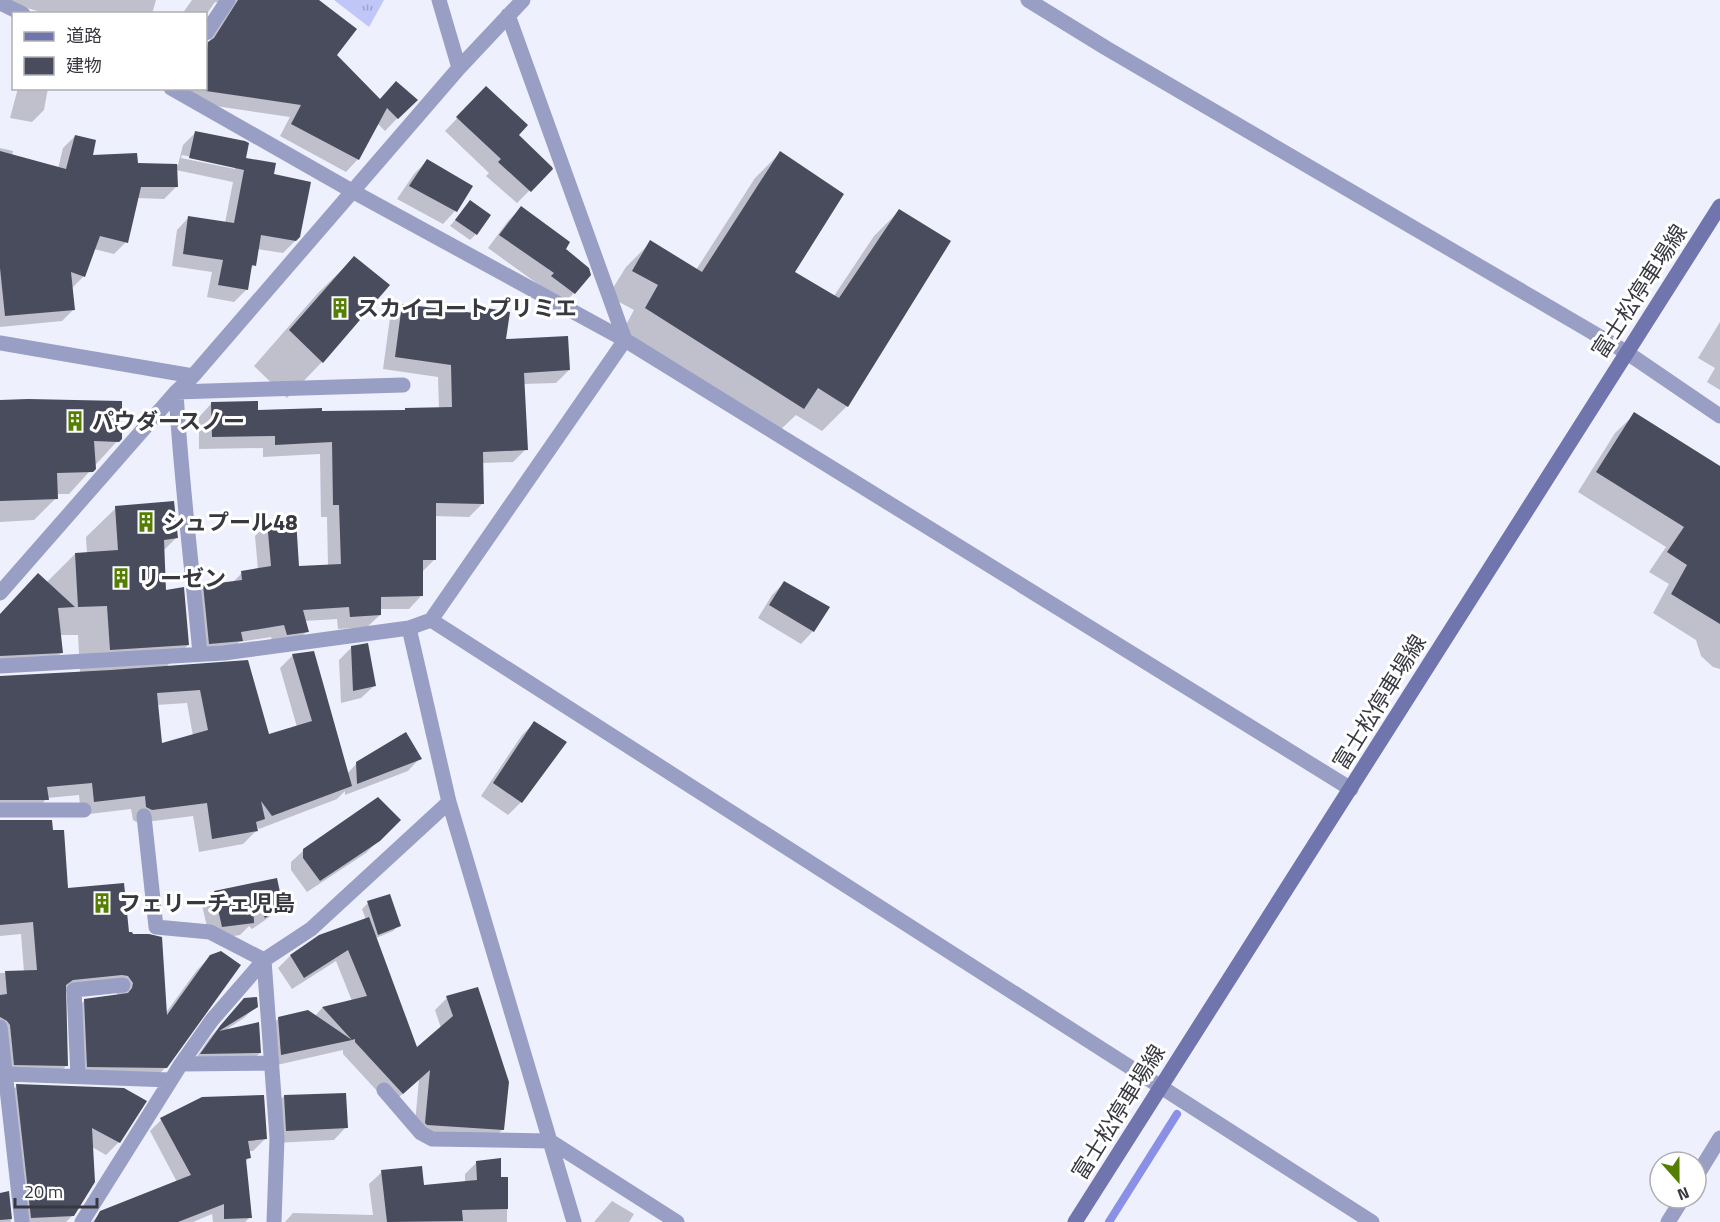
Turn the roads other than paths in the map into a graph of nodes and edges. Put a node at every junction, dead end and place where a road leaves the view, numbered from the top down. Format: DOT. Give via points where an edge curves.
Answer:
graph roads {
  1 [pos="228,0"];
  2 [pos="439,0"];
  3 [pos="523,0"];
  4 [pos="1028,0"];
  5 [pos="0,3"];
  6 [pos="19,12"];
  7 [pos="508,15"];
  8 [pos="207,32"];
  9 [pos="459,68"];
  10 [pos="175,90"];
  11 [pos="352,191"];
  12 [pos="1720,206"];
  13 [pos="625,340"];
  14 [pos="0,343"];
  15 [pos="1626,352"];
  16 [pos="193,376"];
  17 [pos="403,385"];
  18 [pos="176,392"];
  19 [pos="1720,416"];
  20 [pos="0,593"];
  21 [pos="431,620"];
  22 [pos="409,628"];
  23 [pos="200,654"];
  24 [pos="0,666"];
  25 [pos="1351,789"];
  26 [pos="449,802"];
  27 [pos="0,810"];
  28 [pos="84,810"];
  29 [pos="144,816"];
  30 [pos="264,960"];
  31 [pos="123,985"];
  32 [pos="0,1027"];
  33 [pos="272,1063"];
  34 [pos="181,1064"];
  35 [pos="6,1074"];
  36 [pos="78,1076"];
  37 [pos="170,1080"];
  38 [pos="1161,1086"];
  39 [pos="384,1090"];
  40 [pos="4,1097"];
  41 [pos="1720,1138"];
  42 [pos="550,1141"];
  43 [pos="1708,1158"];
  44 [pos="22,1222"];
  45 [pos="82,1222"];
  46 [pos="274,1222"];
  47 [pos="574,1222"];
  48 [pos="677,1222"];
  49 [pos="1075,1222"];
  50 [pos="1372,1222"];
  1 -- 8 [label="street"];
  2 -- 9 [label="street"];
  3 -- 7 [label="street"];
  4 -- 15 [label="street"];
  5 -- 6 [label="street"];
  7 -- 9 [label="street"];
  7 -- 13 [label="street"];
  9 -- 11 [label="street"];
  10 -- 11 [label="street"];
  11 -- 13 [label="street"];
  11 -- 16 [label="street"];
  12 -- 15 [label="main road, 富士松停車場線"];
  13 -- 21 [label="street"];
  13 -- 25 [label="street"];
  14 -- 16 [label="street"];
  15 -- 19 [label="street"];
  15 -- 25 [label="main road, 富士松停車場線"];
  16 -- 18 [label="street"];
  17 -- 18 [label="street"];
  18 -- 20 [label="street"];
  18 -- 23 [label="street" via="180,470"];
  21 -- 22 [label="street"];
  21 -- 38 [label="street"];
  22 -- 23 [label="street"];
  22 -- 26 [label="street"];
  23 -- 24 [label="street"];
  25 -- 38 [label="main road, 富士松停車場線"];
  26 -- 30 [label="street" via="311,929"];
  26 -- 42 [label="street"];
  27 -- 28 [label="street"];
  29 -- 30 [label="street" via="156,927 210,932"];
  30 -- 33 [label="street"];
  30 -- 34 [label="street" via="212,1020"];
  31 -- 36 [label="street" via="74,990"];
  32 -- 35 [label="street"];
  33 -- 34 [label="street"];
  33 -- 46 [label="street" via="276,1137"];
  34 -- 37 [label="street"];
  35 -- 36 [label="street"];
  35 -- 40 [label="street"];
  36 -- 37 [label="street"];
  37 -- 45 [label="street"];
  38 -- 49 [label="main road, 富士松停車場線"];
  38 -- 50 [label="street"];
  39 -- 42 [label="street" via="421,1134 432,1139"];
  40 -- 44 [label="street"];
  41 -- 43 [label="street"];
  42 -- 47 [label="street"];
  42 -- 48 [label="street"];
}
